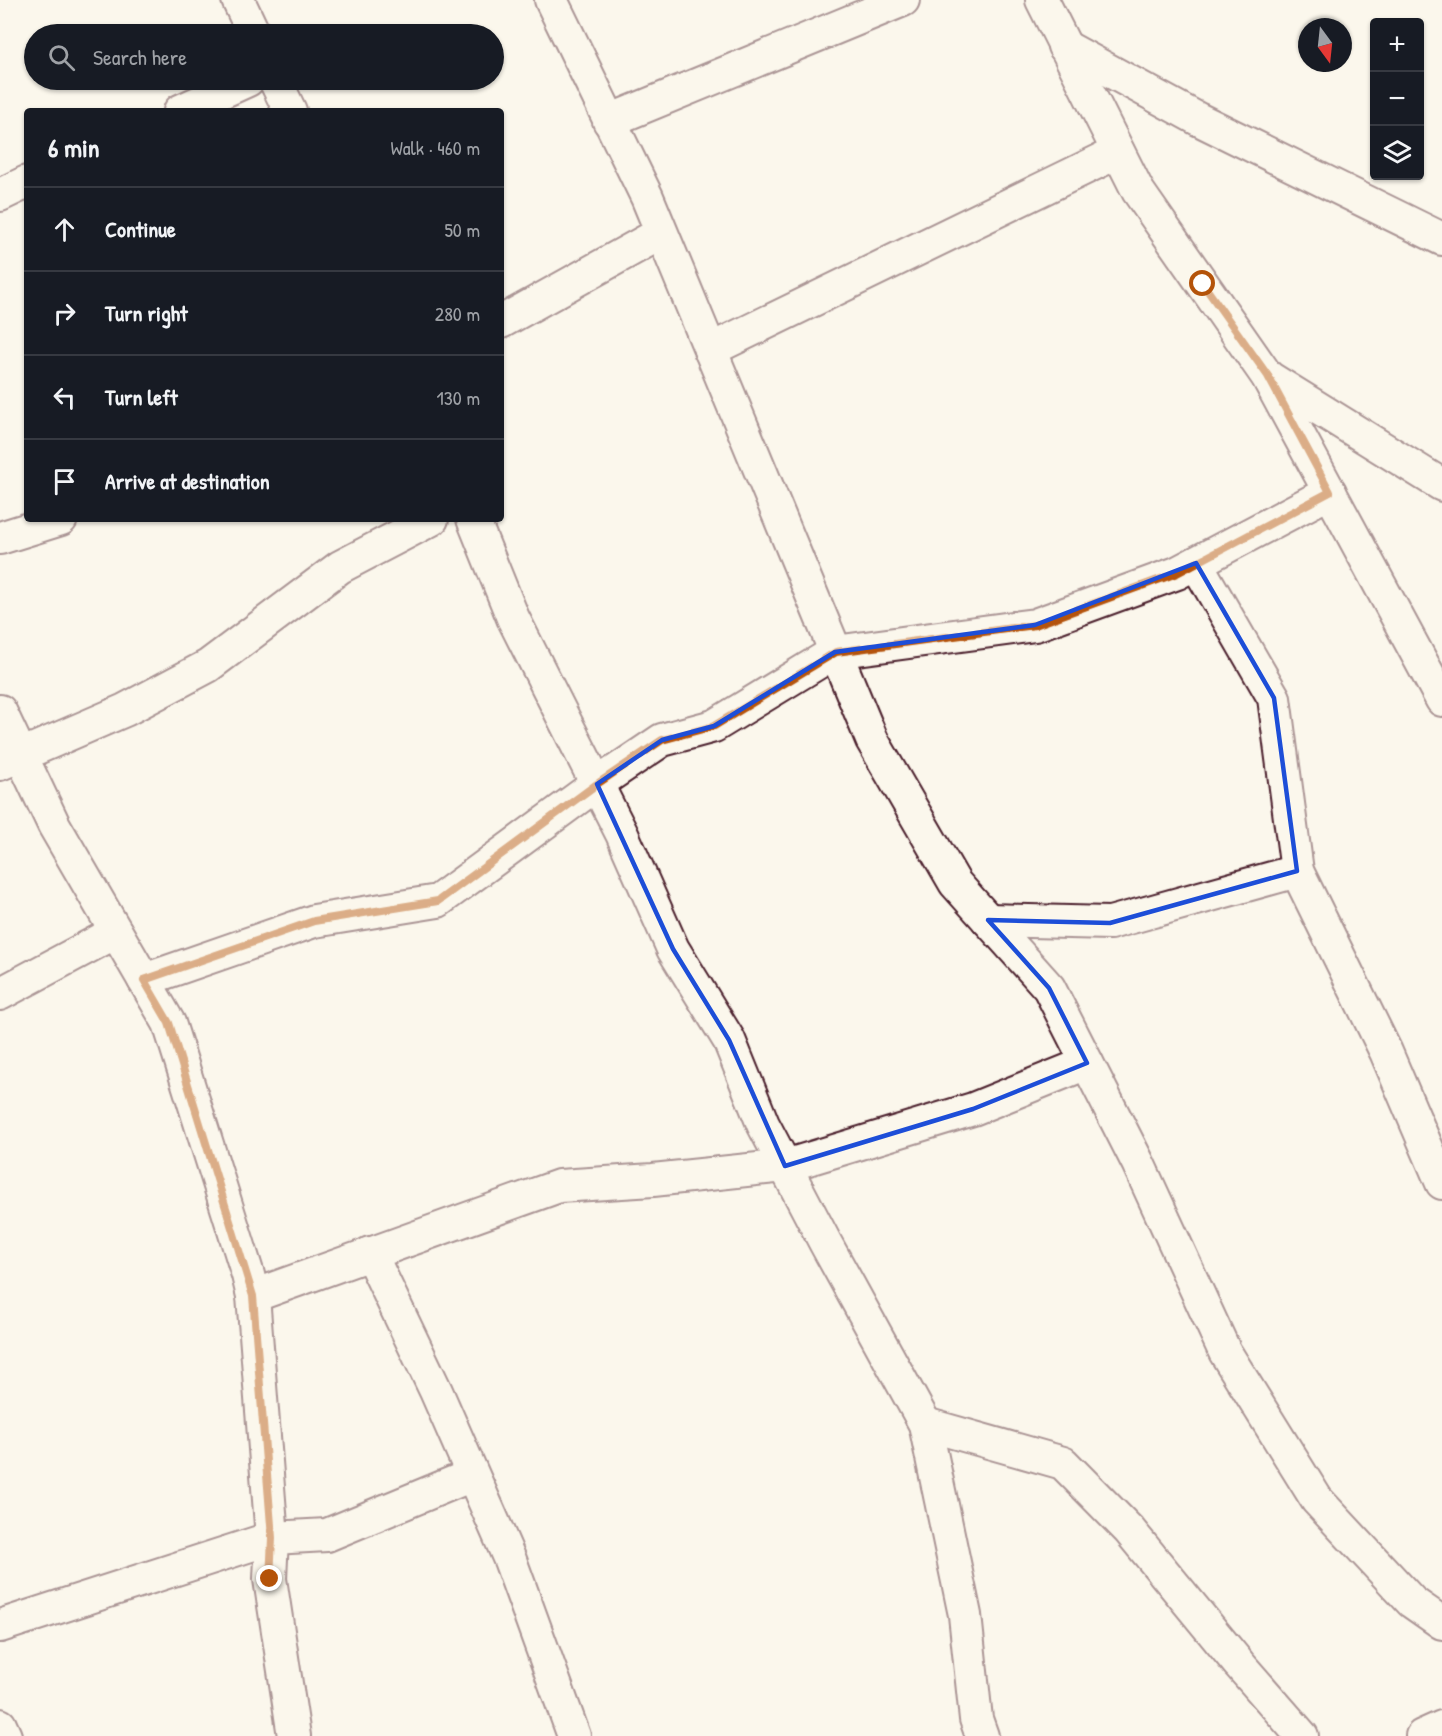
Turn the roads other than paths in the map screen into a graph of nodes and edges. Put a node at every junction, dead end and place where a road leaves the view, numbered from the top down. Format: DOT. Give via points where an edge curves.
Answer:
graph roads {
  1 [pos="238,0"];
  2 [pos="551,0"];
  3 [pos="903,0"];
  4 [pos="1056,18"];
  5 [pos="249,24"];
  6 [pos="226,90"];
  7 [pos="280,90"];
  8 [pos="187,108"];
  9 [pos="289,108"];
  10 [pos="609,121"];
  11 [pos="1118,152"];
  12 [pos="24,184"];
  13 [pos="0,195"];
  14 [pos="661,233"];
  15 [pos="1442,239"];
  16 [pos="504,320"];
  17 [pos="710,350"];
  18 [pos="1268,376"];
  19 [pos="1442,485"];
  20 [pos="1330,492"];
  21 [pos="51,522"];
  22 [pos="426,522"];
  23 [pos="473,522"];
  24 [pos="0,538"];
  25 [pos="1196,563"];
  26 [pos="836,652"];
  27 [pos="1442,700"];
  28 [pos="0,711"];
  29 [pos="11,760"];
  30 [pos="597,784"];
  31 [pos="1297,871"];
  32 [pos="988,920"];
  33 [pos="116,932"];
  34 [pos="144,980"];
  35 [pos="0,993"];
  36 [pos="1087,1062"];
  37 [pos="785,1166"];
  38 [pos="1442,1183"];
  39 [pos="370,1253"];
  40 [pos="253,1296"];
  41 [pos="926,1424"];
  42 [pos="472,1475"];
  43 [pos="272,1538"];
  44 [pos="1442,1623"];
  45 [pos="0,1626"];
  46 [pos="0,1725"];
  47 [pos="1442,1727"];
  48 [pos="5,1736"];
  49 [pos="294,1736"];
  50 [pos="574,1736"];
  51 [pos="982,1736"];
  52 [pos="1302,1736"];
  53 [pos="1422,1736"];
  1 -- 5 [label="street"];
  2 -- 10 [label="street"];
  3 -- 10 [label="street"];
  4 -- 11 [label="street"];
  4 -- 15 [label="street" via="1198,119"];
  6 -- 8 [label="street"];
  7 -- 9 [label="street"];
  10 -- 14 [label="street"];
  11 -- 17 [label="street"];
  11 -- 18 [label="street" via="1138,191"];
  12 -- 13 [label="street"];
  14 -- 16 [label="street"];
  14 -- 17 [label="street"];
  17 -- 26 [label="street"];
  18 -- 19 [label="street"];
  18 -- 20 [label="street"];
  20 -- 25 [label="street"];
  20 -- 27 [label="street"];
  21 -- 24 [label="street"];
  22 -- 29 [label="street" via="340,567 208,666 125,710"];
  23 -- 30 [label="street" via="513,618"];
  25 -- 26 [label="street" via="1035,625"];
  25 -- 31 [label="street" via="1274,698"];
  26 -- 30 [label="street" via="714,726 662,740"];
  26 -- 32 [label="street" via="872,740 955,883"];
  28 -- 29 [label="street"];
  29 -- 33 [label="street"];
  30 -- 34 [label="street" via="438,901 314,921"];
  30 -- 37 [label="street" via="673,949 729,1040 763,1124"];
  31 -- 32 [label="street" via="1110,923"];
  31 -- 38 [label="street" via="1386,1052"];
  32 -- 36 [label="street" via="1049,988"];
  33 -- 34 [label="street"];
  33 -- 35 [label="street"];
  34 -- 40 [label="street" via="169,1023"];
  36 -- 37 [label="street" via="973,1109"];
  36 -- 44 [label="street" via="1225,1352 1317,1500 1412,1602"];
  37 -- 39 [label="street" via="559,1186"];
  37 -- 41 [label="street"];
  39 -- 40 [label="street"];
  39 -- 42 [label="street"];
  40 -- 43 [label="street"];
  41 -- 51 [label="street" via="965,1615 976,1719"];
  41 -- 52 [label="street" via="1063,1463 1129,1530"];
  42 -- 43 [label="street" via="327,1535"];
  42 -- 50 [label="street" via="510,1560"];
  43 -- 45 [label="street"];
  43 -- 49 [label="street" via="270,1579"];
  46 -- 48 [label="street"];
  47 -- 53 [label="street"];
}
